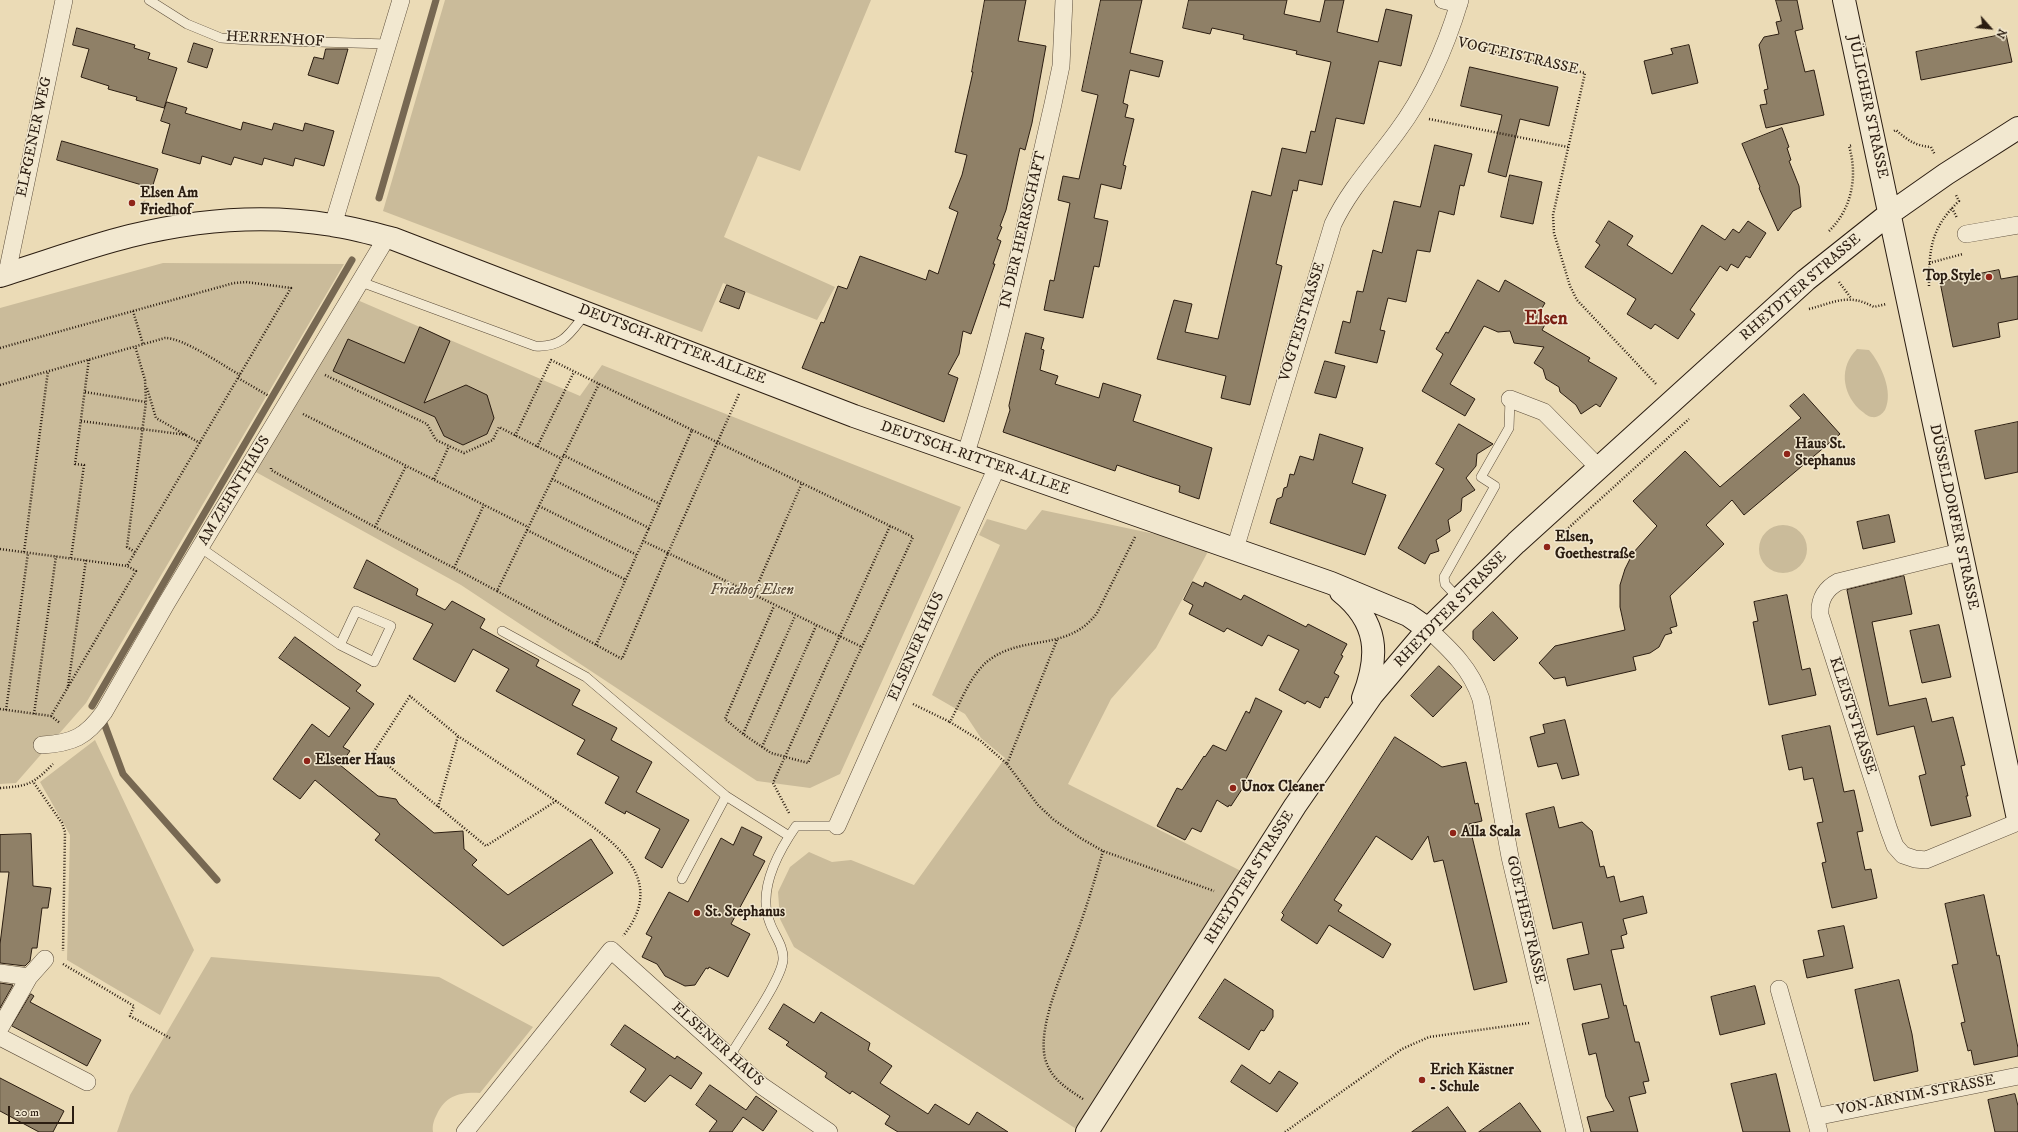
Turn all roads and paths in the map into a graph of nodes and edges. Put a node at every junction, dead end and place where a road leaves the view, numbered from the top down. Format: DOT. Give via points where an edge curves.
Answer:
graph roads {
  1 [pos="64,0"];
  2 [pos="149,0"];
  3 [pos="401,0"];
  4 [pos="1064,0"];
  5 [pos="1844,0"];
  6 [pos="1454,1"];
  7 [pos="1446,40"];
  8 [pos="388,44"];
  9 [pos="1409,115"];
  10 [pos="2018,128"];
  11 [pos="1568,147"];
  12 [pos="1889,214"];
  13 [pos="333,225"];
  14 [pos="2018,225"];
  15 [pos="1966,234"];
  16 [pos="387,237"];
  17 [pos="1929,263"];
  18 [pos="4,275"];
  19 [pos="361,282"];
  20 [pos="1907,299"];
  21 [pos="1808,309"];
  22 [pos="133,311"];
  23 [pos="587,312"];
  24 [pos="142,344"];
  25 [pos="135,346"];
  26 [pos="0,348"];
  27 [pos="90,359"];
  28 [pos="309,368"];
  29 [pos="48,371"];
  30 [pos="574,372"];
  31 [pos="239,377"];
  32 [pos="145,380"];
  33 [pos="599,384"];
  34 [pos="0,385"];
  35 [pos="85,392"];
  36 [pos="263,392"];
  37 [pos="1510,399"];
  38 [pos="146,402"];
  39 [pos="1673,402"];
  40 [pos="287,406"];
  41 [pos="302,414"];
  42 [pos="1694,414"];
  43 [pos="730,415"];
  44 [pos="299,420"];
  45 [pos="81,421"];
  46 [pos="143,429"];
  47 [pos="692,430"];
  48 [pos="187,435"];
  49 [pos="515,436"];
  50 [pos="718,442"];
  51 [pos="200,443"];
  52 [pos="449,446"];
  53 [pos="536,447"];
  54 [pos="563,455"];
  55 [pos="965,456"];
  56 [pos="562,459"];
  57 [pos="274,464"];
  58 [pos="406,466"];
  59 [pos="997,467"];
  60 [pos="1600,468"];
  61 [pos="434,479"];
  62 [pos="552,479"];
  63 [pos="802,483"];
  64 [pos="660,504"];
  65 [pos="484,505"];
  66 [pos="539,506"];
  67 [pos="1145,517"];
  68 [pos="890,526"];
  69 [pos="375,527"];
  70 [pos="649,528"];
  71 [pos="527,529"];
  72 [pos="1558,537"];
  73 [pos="643,541"];
  74 [pos="200,548"];
  75 [pos="0,549"];
  76 [pos="1235,549"];
  77 [pos="24,552"];
  78 [pos="135,552"];
  79 [pos="1960,552"];
  80 [pos="28,553"];
  81 [pos="668,553"];
  82 [pos="637,555"];
  83 [pos="56,556"];
  84 [pos="71,558"];
  85 [pos="86,560"];
  86 [pos="127,566"];
  87 [pos="454,568"];
  88 [pos="626,580"];
  89 [pos="1331,583"];
  90 [pos="497,591"];
  91 [pos="753,596"];
  92 [pos="1458,598"];
  93 [pos="774,606"];
  94 [pos="795,616"];
  95 [pos="816,626"];
  96 [pos="1428,629"];
  97 [pos="502,631"];
  98 [pos="839,637"];
  99 [pos="1057,640"];
  100 [pos="340,645"];
  101 [pos="596,645"];
  102 [pos="862,648"];
  103 [pos="68,688"];
  104 [pos="895,695"];
  105 [pos="0,710"];
  106 [pos="6,710"];
  107 [pos="34,714"];
  108 [pos="1353,720"];
  109 [pos="950,722"];
  110 [pos="743,734"];
  111 [pos="458,736"];
  112 [pos="76,738"];
  113 [pos="42,745"];
  114 [pos="762,747"];
  115 [pos="785,757"];
  116 [pos="1007,764"];
  117 [pos="34,783"];
  118 [pos="0,788"];
  119 [pos="726,796"];
  120 [pos="556,801"];
  121 [pos="438,807"];
  122 [pos="2017,812"];
  123 [pos="796,826"];
  124 [pos="837,826"];
  125 [pos="789,836"];
  126 [pos="1103,851"];
  127 [pos="682,879"];
  128 [pos="1236,900"];
  129 [pos="611,950"];
  130 [pos="45,959"];
  131 [pos="0,973"];
  132 [pos="29,977"];
  133 [pos="1779,989"];
  134 [pos="1549,1021"];
  135 [pos="0,1028"];
  136 [pos="0,1037"];
  137 [pos="170,1038"];
  138 [pos="730,1056"];
  139 [pos="2018,1076"];
  140 [pos="87,1082"];
  141 [pos="1102,1109"];
  142 [pos="1817,1124"];
  143 [pos="465,1132"];
  144 [pos="829,1132"];
  145 [pos="1087,1132"];
  146 [pos="1284,1132"];
  147 [pos="1575,1132"];
  1 -- 18 [label="street, ELFGENER WEG"];
  2 -- 8 [label="lane, HERRENHOF" via="186,24 221,38"];
  3 -- 8 [label="street"];
  4 -- 55 [label="street, IN DER HERRSCHAFT" via="1058,84 999,337"];
  5 -- 12 [label="street, JÜLICHER STRASSE"];
  6 -- 7 [label="street, VOGTEISTRASSE"];
  7 -- 9 [label="street, VOGTEISTRASSE" via="1433,72"];
  7 -- 11 [label="path, VOGTEISTRASSE" via="1586,73"];
  8 -- 13 [label="street"];
  9 -- 11 [label="path"];
  9 -- 76 [label="street, VOGTEISTRASSE" via="1344,202 1330,232"];
  10 -- 12 [label="street, RHEYDTER STRASSE"];
  11 -- 39 [label="path, VOGTEISTRASSE" via="1553,221 1554,233 1572,290 1577,300"];
  12 -- 20 [label="street, DÜSSELDORFER STRASSE"];
  12 -- 39 [label="street, RHEYDTER STRASSE" via="1806,280"];
  13 -- 16 [label="street, DEUTSCH-RITTER-ALLEE"];
  13 -- 18 [label="street, DEUTSCH-RITTER-ALLEE" via="256,220 169,228 130,236"];
  14 -- 15 [label="street"];
  15 -- 17 [label="path" via="1964,254"];
  16 -- 19 [label="street, AM ZEHNTHAUS"];
  16 -- 23 [label="street, DEUTSCH-RITTER-ALLEE"];
  19 -- 23 [label="lane" via="535,346 553,346 563,341"];
  19 -- 28 [label="street, AM ZEHNTHAUS"];
  20 -- 21 [label="path" via="1874,307 1851,298"];
  20 -- 79 [label="street, DÜSSELDORFER STRASSE"];
  22 -- 24 [label="path"];
  22 -- 26 [label="path"];
  22 -- 31 [label="path" via="234,283 246,282 291,288"];
  23 -- 55 [label="street, DEUTSCH-RITTER-ALLEE" via="854,416"];
  24 -- 25 [label="path"];
  24 -- 31 [label="path" via="174,339"];
  25 -- 27 [label="path"];
  25 -- 32 [label="path"];
  27 -- 29 [label="path"];
  27 -- 35 [label="path"];
  28 -- 40 [label="street, AM ZEHNTHAUS"];
  28 -- 52 [label="path" via="427,424 436,440"];
  29 -- 34 [label="path"];
  29 -- 77 [label="path"];
  30 -- 33 [label="path"];
  30 -- 49 [label="path" via="551,360"];
  30 -- 53 [label="path"];
  31 -- 36 [label="path"];
  31 -- 51 [label="path"];
  32 -- 38 [label="path"];
  32 -- 48 [label="path" via="156,418"];
  33 -- 47 [label="path"];
  33 -- 54 [label="path"];
  35 -- 38 [label="path"];
  35 -- 45 [label="path"];
  37 -- 60 [label="street" via="1544,412"];
  37 -- 92 [label="lane" via="1509,428 1481,477 1495,486 1444,577 1445,584"];
  38 -- 46 [label="path"];
  39 -- 60 [label="street, RHEYDTER STRASSE"];
  40 -- 41 [label="path"];
  40 -- 74 [label="street, AM ZEHNTHAUS"];
  41 -- 44 [label="path"];
  41 -- 58 [label="path"];
  42 -- 72 [label="path"];
  43 -- 50 [label="path"];
  45 -- 46 [label="path"];
  45 -- 84 [label="path" via="75,464 84,465"];
  46 -- 48 [label="path"];
  46 -- 78 [label="path" via="127,547"];
  47 -- 50 [label="path"];
  47 -- 64 [label="path"];
  48 -- 51 [label="path"];
  49 -- 52 [label="path" via="499,427 493,440 464,453"];
  49 -- 53 [label="path"];
  50 -- 63 [label="path"];
  50 -- 81 [label="path"];
  51 -- 78 [label="path"];
  52 -- 61 [label="path"];
  53 -- 56 [label="path"];
  54 -- 56 [label="path"];
  54 -- 64 [label="path"];
  55 -- 59 [label="street, DEUTSCH-RITTER-ALLEE"];
  56 -- 62 [label="path"];
  57 -- 69 [label="path" via="270,470"];
  58 -- 61 [label="path"];
  58 -- 69 [label="path"];
  59 -- 67 [label="street, DEUTSCH-RITTER-ALLEE"];
  59 -- 104 [label="street, ELSENER HAUS"];
  60 -- 92 [label="street, RHEYDTER STRASSE"];
  61 -- 65 [label="path"];
  62 -- 66 [label="path"];
  62 -- 70 [label="path"];
  63 -- 68 [label="path"];
  63 -- 91 [label="path"];
  64 -- 70 [label="path"];
  65 -- 71 [label="path"];
  65 -- 87 [label="path"];
  66 -- 71 [label="path"];
  66 -- 82 [label="path"];
  67 -- 76 [label="street, DEUTSCH-RITTER-ALLEE"];
  67 -- 99 [label="path" via="1097,613 1083,628"];
  68 -- 98 [label="path"];
  68 -- 102 [label="path" via="913,537"];
  69 -- 87 [label="path"];
  70 -- 73 [label="path"];
  71 -- 88 [label="path"];
  71 -- 90 [label="path"];
  73 -- 81 [label="path"];
  73 -- 82 [label="path"];
  74 -- 100 [label="lane"];
  74 -- 112 [label="street, AM ZEHNTHAUS" via="104,712 91,728"];
  75 -- 77 [label="path"];
  76 -- 89 [label="street, DEUTSCH-RITTER-ALLEE"];
  77 -- 80 [label="path"];
  78 -- 86 [label="path"];
  79 -- 122 [label="street, DÜSSELDORFER STRASSE"];
  79 -- 122 [label="street, KLEISTSTRASSE" via="1838,582 1825,592 1820,603 1820,614 1889,830 1900,852 1911,858 1929,859"];
  80 -- 83 [label="path"];
  80 -- 106 [label="path"];
  81 -- 91 [label="path"];
  81 -- 101 [label="path" via="622,659"];
  82 -- 88 [label="path"];
  83 -- 84 [label="path"];
  83 -- 107 [label="path"];
  84 -- 85 [label="path"];
  85 -- 86 [label="path"];
  85 -- 103 [label="path"];
  86 -- 103 [label="path" via="136,571"];
  87 -- 90 [label="path"];
  88 -- 101 [label="path"];
  89 -- 96 [label="street, DEUTSCH-RITTER-ALLEE" via="1408,615"];
  89 -- 108 [label="street, DEUTSCH-RITTER-ALLEE" via="1361,610 1369,623 1372,636 1371,674"];
  90 -- 101 [label="path"];
  91 -- 93 [label="path"];
  92 -- 96 [label="street, RHEYDTER STRASSE"];
  93 -- 94 [label="path"];
  93 -- 110 [label="path" via="725,719"];
  94 -- 95 [label="path"];
  94 -- 110 [label="path"];
  95 -- 98 [label="path"];
  95 -- 114 [label="path"];
  96 -- 108 [label="street, RHEYDTER STRASSE" via="1389,673"];
  96 -- 134 [label="street, GOETHESTRASSE" via="1462,663 1479,695 1510,857"];
  97 -- 119 [label="lane" via="594,682"];
  98 -- 102 [label="path"];
  98 -- 115 [label="path"];
  99 -- 109 [label="path" via="1013,649 988,661 970,684"];
  99 -- 116 [label="path"];
  100 -- 100 [label="lane" via="356,611 391,626 374,662"];
  102 -- 115 [label="path" via="808,763"];
  103 -- 107 [label="path" via="51,716"];
  104 -- 109 [label="path"];
  104 -- 124 [label="street, ELSENER HAUS"];
  105 -- 106 [label="path"];
  106 -- 107 [label="path"];
  108 -- 128 [label="street, RHEYDTER STRASSE"];
  109 -- 116 [label="path" via="981,742"];
  110 -- 114 [label="path"];
  111 -- 120 [label="path"];
  111 -- 121 [label="path"];
  111 -- 121 [label="path" via="410,696 372,753"];
  112 -- 113 [label="street"];
  112 -- 117 [label="path"];
  114 -- 115 [label="path"];
  115 -- 123 [label="path" via="773,783"];
  116 -- 126 [label="path" via="1032,798 1046,812 1072,833"];
  117 -- 118 [label="path"];
  117 -- 137 [label="path" via="62,823 66,835 63,964 134,1006 130,1016"];
  119 -- 125 [label="lane"];
  119 -- 127 [label="lane"];
  120 -- 121 [label="path" via="486,846"];
  120 -- 129 [label="path" via="607,837 623,855 639,880 641,894 638,909 627,930"];
  123 -- 124 [label="lane"];
  123 -- 125 [label="lane"];
  125 -- 138 [label="lane" via="773,870 766,904 770,923 782,948 782,965"];
  126 -- 128 [label="path"];
  126 -- 141 [label="path" via="1058,984 1044,1037 1045,1059 1052,1076"];
  128 -- 141 [label="street, RHEYDTER STRASSE"];
  129 -- 138 [label="street, ELSENER HAUS"];
  129 -- 143 [label="street"];
  130 -- 132 [label="street"];
  131 -- 132 [label="street"];
  132 -- 135 [label="street"];
  133 -- 142 [label="street, VON-ARNIM-STRASSE"];
  134 -- 146 [label="path" via="1421,1039 1402,1049"];
  134 -- 147 [label="street, GOETHESTRASSE"];
  136 -- 140 [label="street"];
  138 -- 144 [label="street, ELSENER HAUS" via="772,1094"];
  139 -- 142 [label="street, VON-ARNIM-STRASSE"];
  141 -- 145 [label="street, RHEYDTER STRASSE"];
}
